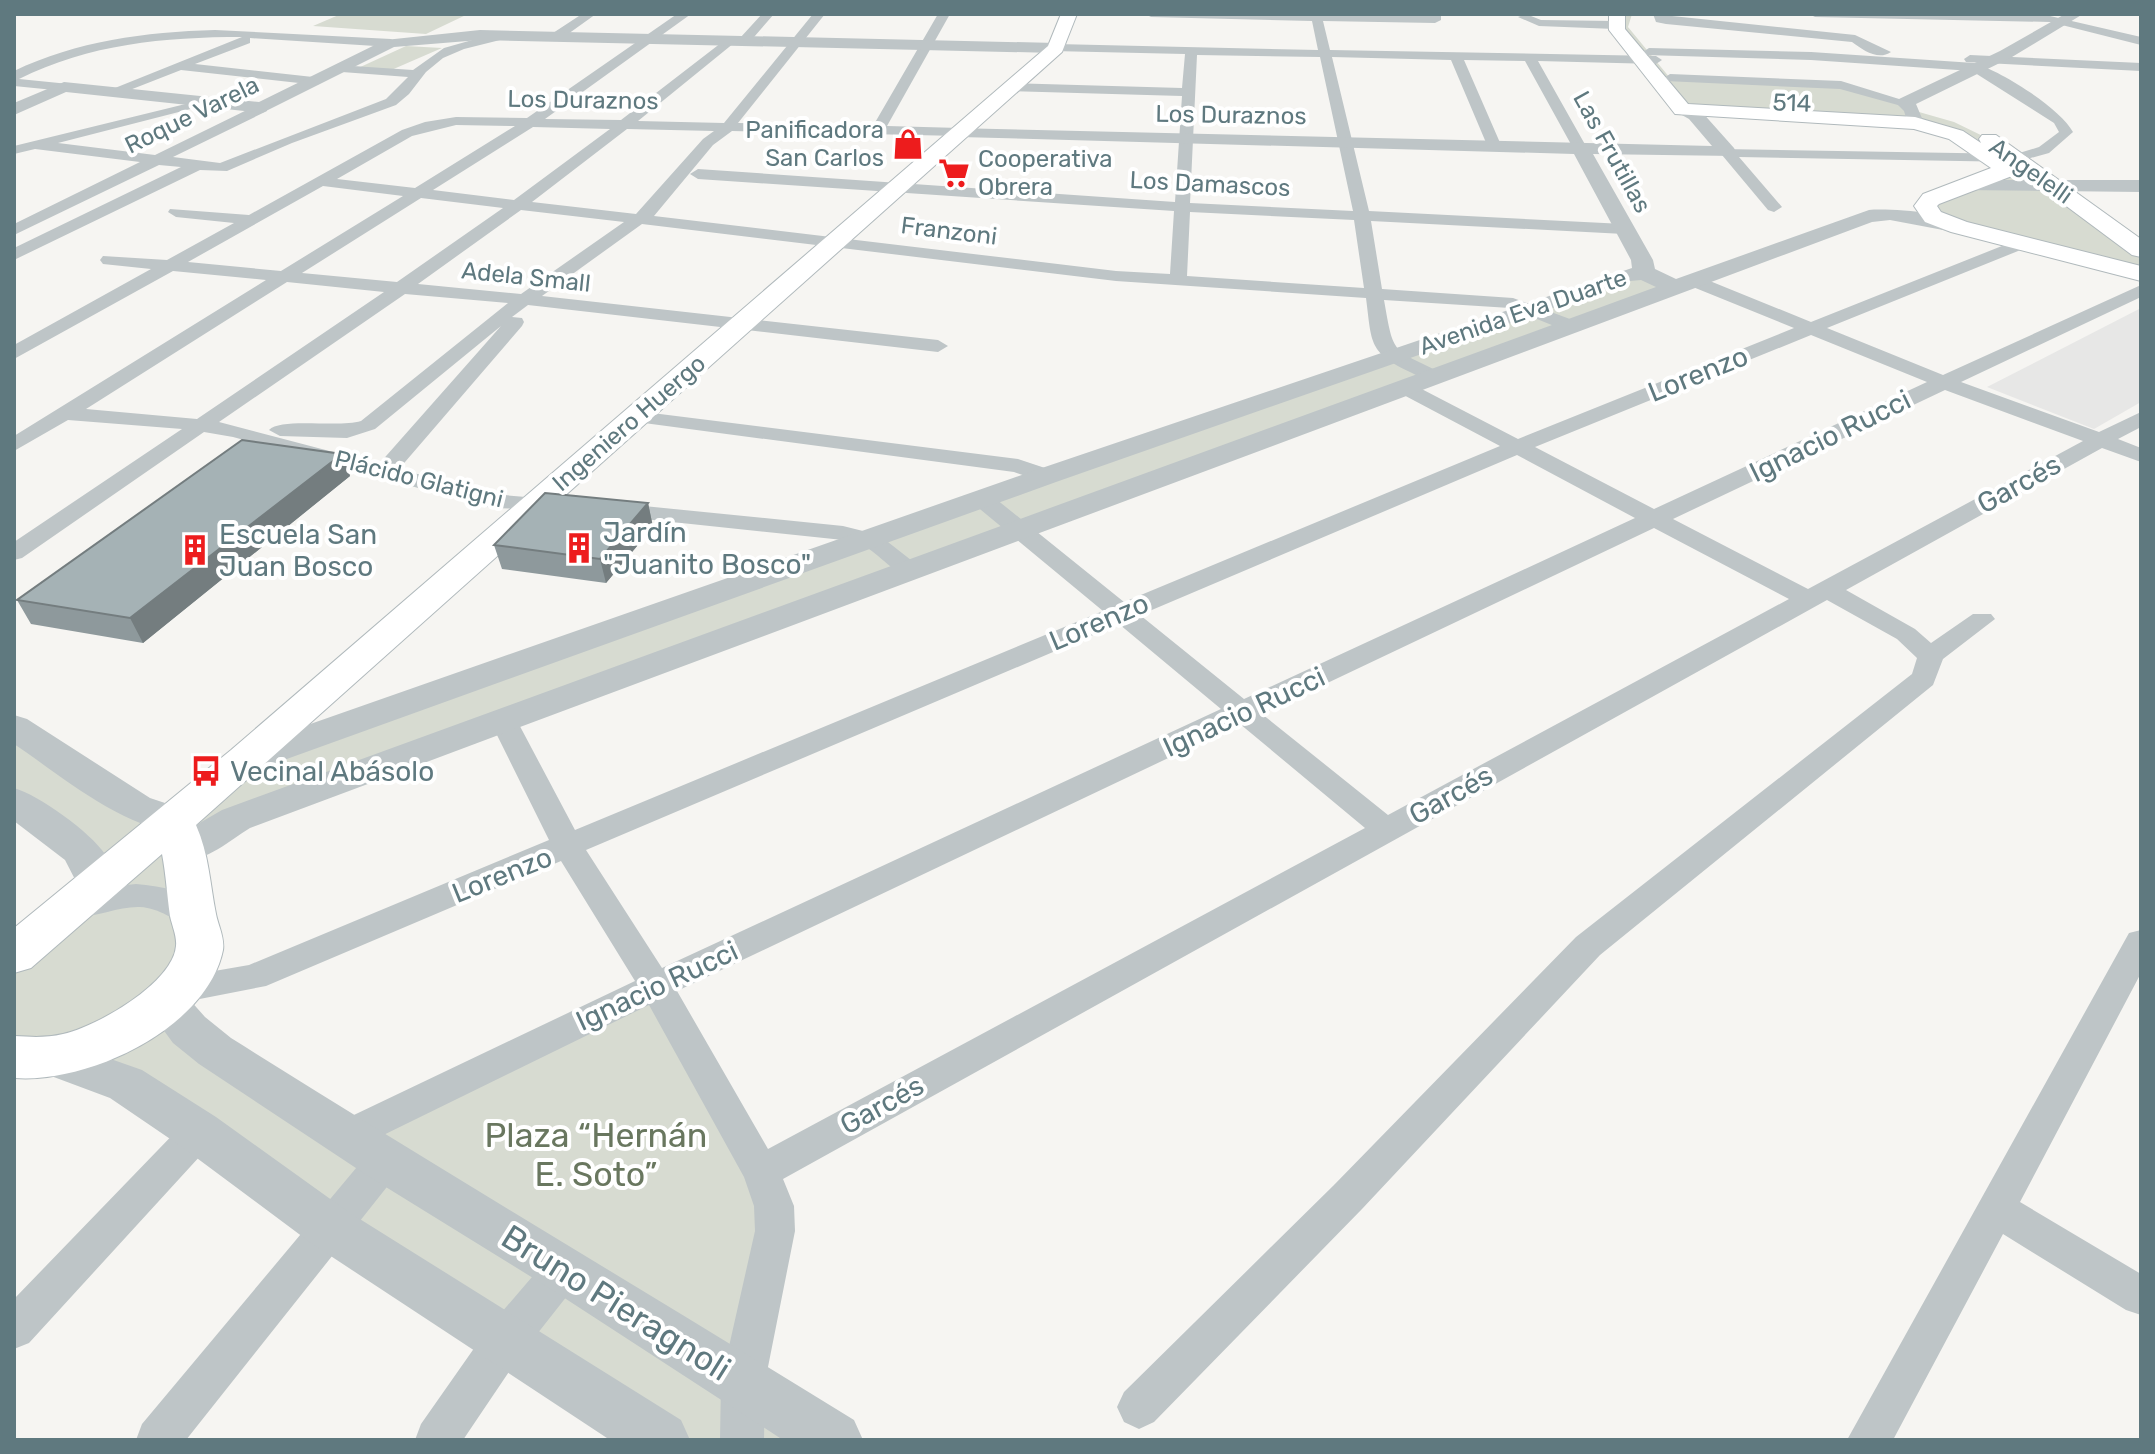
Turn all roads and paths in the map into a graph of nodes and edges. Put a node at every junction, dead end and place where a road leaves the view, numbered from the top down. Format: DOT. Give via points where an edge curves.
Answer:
graph roads {
  1 [pos="590,14"];
  2 [pos="768,14"];
  3 [pos="819,14"];
  4 [pos="944,14"];
  5 [pos="1069,14"];
  6 [pos="1151,14"];
  7 [pos="1632,14"];
  8 [pos="1659,14"];
  9 [pos="1815,14"];
  10 [pos="1825,14"];
  11 [pos="679,16"];
  12 [pos="1316,16"];
  13 [pos="1910,16"];
  14 [pos="1950,16"];
  15 [pos="1435,17"];
  16 [pos="2070,17"];
  17 [pos="1524,19"];
  18 [pos="1616,20"];
  19 [pos="209,22"];
  20 [pos="144,24"];
  21 [pos="266,28"];
  22 [pos="503,28"];
  23 [pos="1939,30"];
  24 [pos="183,34"];
  25 [pos="557,36"];
  26 [pos="647,39"];
  27 [pos="737,40"];
  28 [pos="2141,41"];
  29 [pos="796,42"];
  30 [pos="391,43"];
  31 [pos="1975,44"];
  32 [pos="927,45"];
  33 [pos="2086,47"];
  34 [pos="1056,48"];
  35 [pos="1191,51"];
  36 [pos="1324,54"];
  37 [pos="1456,56"];
  38 [pos="1649,57"];
  39 [pos="1998,57"];
  40 [pos="1530,58"];
  41 [pos="40,63"];
  42 [pos="179,66"];
  43 [pos="1974,67"];
  44 [pos="2141,67"];
  45 [pos="342,68"];
  46 [pos="417,74"];
  47 [pos="14,79"];
  48 [pos="317,81"];
  49 [pos="64,87"];
  50 [pos="1011,87"];
  51 [pos="112,92"];
  52 [pos="1188,92"];
  53 [pos="1684,100"];
  54 [pos="201,102"];
  55 [pos="14,110"];
  56 [pos="257,111"];
  57 [pos="1911,112"];
  58 [pos="340,122"];
  59 [pos="530,123"];
  60 [pos="629,125"];
  61 [pos="727,128"];
  62 [pos="877,131"];
  63 [pos="960,132"];
  64 [pos="1186,138"];
  65 [pos="1345,141"];
  66 [pos="37,145"];
  67 [pos="1494,145"];
  68 [pos="1580,148"];
  69 [pos="14,150"];
  70 [pos="1727,152"];
  71 [pos="1991,158"];
  72 [pos="2016,158"];
  73 [pos="155,161"];
  74 [pos="197,165"];
  75 [pos="698,174"];
  76 [pos="319,181"];
  77 [pos="1969,186"];
  78 [pos="2141,186"];
  79 [pos="2055,187"];
  80 [pos="896,188"];
  81 [pos="418,191"];
  82 [pos="519,204"];
  83 [pos="1184,207"];
  84 [pos="1774,207"];
  85 [pos="176,212"];
  86 [pos="1362,217"];
  87 [pos="249,220"];
  88 [pos="648,220"];
  89 [pos="17,227"];
  90 [pos="1959,227"];
  91 [pos="1624,229"];
  92 [pos="838,242"];
  93 [pos="2022,243"];
  94 [pos="2141,250"];
  95 [pos="14,255"];
  96 [pos="109,260"];
  97 [pos="168,266"];
  98 [pos="1644,273"];
  99 [pos="2141,274"];
  100 [pos="282,278"];
  101 [pos="1178,281"];
  102 [pos="1684,284"];
  103 [pos="402,288"];
  104 [pos="2141,290"];
  105 [pos="1374,294"];
  106 [pos="535,301"];
  107 [pos="1529,309"];
  108 [pos="741,325"];
  109 [pos="1571,326"];
  110 [pos="1812,328"];
  111 [pos="938,346"];
  112 [pos="14,353"];
  113 [pos="1392,356"];
  114 [pos="1435,377"];
  115 [pos="1943,382"];
  116 [pos="1405,388"];
  117 [pos="65,414"];
  118 [pos="636,417"];
  119 [pos="2141,418"];
  120 [pos="200,424"];
  121 [pos="227,429"];
  122 [pos="2097,441"];
  123 [pos="14,445"];
  124 [pos="1517,447"];
  125 [pos="2141,455"];
  126 [pos="384,472"];
  127 [pos="1046,476"];
  128 [pos="983,500"];
  129 [pos="536,504"];
  130 [pos="1656,519"];
  131 [pos="1021,530"];
  132 [pos="871,540"];
  133 [pos="14,553"];
  134 [pos="913,571"];
  135 [pos="1818,595"];
  136 [pos="1121,612"];
  137 [pos="1982,619"];
  138 [pos="1930,656"];
  139 [pos="1243,712"];
  140 [pos="504,721"];
  141 [pos="14,727"];
  142 [pos="246,760"];
  143 [pos="14,801"];
  144 [pos="1387,830"];
  145 [pos="179,834"];
  146 [pos="568,847"];
  147 [pos="80,897"];
  148 [pos="193,915"];
  149 [pos="2141,942"];
  150 [pos="14,955"];
  151 [pos="656,986"];
  152 [pos="170,997"];
  153 [pos="25,1060"];
  154 [pos="199,1132"];
  155 [pos="366,1148"];
  156 [pos="761,1172"];
  157 [pos="1995,1208"];
  158 [pos="329,1227"];
  159 [pos="564,1269"];
  160 [pos="2141,1296"];
  161 [pos="14,1329"];
  162 [pos="504,1342"];
  163 [pos="743,1382"];
  164 [pos="1139,1407"];
  165 [pos="158,1440"];
  166 [pos="437,1440"];
  167 [pos="661,1440"];
  168 [pos="742,1440"];
  169 [pos="834,1440"];
  170 [pos="1869,1440"];
  1 -- 25 [label="street"];
  2 -- 27 [label="street"];
  3 -- 29 [label="street"];
  4 -- 32 [label="street"];
  5 -- 34 [label="main road, Ingeniero Huergo"];
  6 -- 12 [label="street"];
  7 -- 38 [label="main road" via="1628,27"];
  8 -- 39 [label="street" via="1666,21 1855,39 1879,52"];
  9 -- 10 [label="street"];
  10 -- 13 [label="street"];
  11 -- 26 [label="street"];
  12 -- 15 [label="street"];
  12 -- 36 [label="street"];
  13 -- 14 [label="street"];
  13 -- 23 [label="street"];
  14 -- 16 [label="street"];
  16 -- 33 [label="street" via="2087,26"];
  16 -- 39 [label="street"];
  17 -- 18 [label="street"];
  18 -- 38 [label="main road"];
  19 -- 24 [label="street"];
  20 -- 41 [label="street"];
  21 -- 24 [label="street"];
  21 -- 30 [label="street"];
  21 -- 42 [label="street"];
  22 -- 25 [label="street"];
  22 -- 30 [label="street"];
  22 -- 46 [label="street" via="433,59"];
  24 -- 41 [label="street" via="110,43"];
  25 -- 26 [label="street"];
  26 -- 27 [label="street"];
  26 -- 59 [label="street"];
  27 -- 29 [label="street"];
  27 -- 60 [label="street"];
  28 -- 33 [label="street"];
  29 -- 32 [label="street"];
  29 -- 61 [label="street"];
  30 -- 45 [label="street, Roque Varela"];
  31 -- 39 [label="street"];
  32 -- 34 [label="street"];
  32 -- 62 [label="street"];
  33 -- 39 [label="street"];
  33 -- 44 [label="street"];
  34 -- 35 [label="street"];
  34 -- 50 [label="main road, Ingeniero Huergo"];
  35 -- 36 [label="street"];
  35 -- 52 [label="street"];
  36 -- 37 [label="street"];
  36 -- 65 [label="street"];
  37 -- 40 [label="street"];
  37 -- 67 [label="street"];
  38 -- 40 [label="street"];
  38 -- 43 [label="street" via="1839,57"];
  38 -- 53 [label="main road"];
  39 -- 43 [label="street"];
  40 -- 68 [label="street, Las Frutillas"];
  41 -- 47 [label="street"];
  42 -- 48 [label="street"];
  42 -- 51 [label="street"];
  43 -- 57 [label="street"];
  43 -- 72 [label="street" via="2065,127 2059,141"];
  45 -- 46 [label="street"];
  45 -- 48 [label="street, Roque Varela"];
  46 -- 58 [label="street" via="400,97"];
  47 -- 49 [label="street"];
  48 -- 56 [label="street, Roque Varela"];
  49 -- 51 [label="street"];
  49 -- 55 [label="street"];
  50 -- 52 [label="street"];
  50 -- 63 [label="main road, Ingeniero Huergo"];
  51 -- 54 [label="street"];
  52 -- 64 [label="street"];
  53 -- 57 [label="main road, 514"];
  53 -- 57 [label="main road, 514"];
  53 -- 57 [label="street" via="1841,85"];
  53 -- 70 [label="street"];
  54 -- 56 [label="street"];
  54 -- 66 [label="street"];
  56 -- 58 [label="street"];
  56 -- 73 [label="street, Roque Varela"];
  57 -- 71 [label="main road, Angelelli"];
  57 -- 72 [label="main road, Angelelli" via="1975,131"];
  58 -- 74 [label="street" via="222,168"];
  59 -- 60 [label="street, Los Duraznos"];
  59 -- 76 [label="street, Los Duraznos" via="444,122 415,129"];
  59 -- 81 [label="street"];
  60 -- 61 [label="street, Los Duraznos"];
  60 -- 82 [label="street"];
  61 -- 62 [label="street, Los Duraznos"];
  61 -- 75 [label="street" via="726,138"];
  61 -- 88 [label="street" via="708,142 649,212"];
  62 -- 63 [label="street, Los Duraznos"];
  63 -- 64 [label="street, Los Duraznos"];
  63 -- 80 [label="main road, Ingeniero Huergo"];
  64 -- 65 [label="street, Los Duraznos"];
  64 -- 83 [label="street"];
  65 -- 67 [label="street, Los Duraznos"];
  65 -- 86 [label="street"];
  66 -- 69 [label="street"];
  66 -- 73 [label="street"];
  67 -- 68 [label="street, Los Duraznos"];
  68 -- 70 [label="street, Los Duraznos"];
  68 -- 91 [label="street, Las Frutillas"];
  70 -- 71 [label="street, Los Duraznos"];
  70 -- 84 [label="street"];
  71 -- 72 [label="street, Los Duraznos"];
  71 -- 77 [label="main road, Angelelli" via="2004,171"];
  72 -- 79 [label="main road, Angelelli"];
  73 -- 74 [label="street"];
  73 -- 89 [label="street, Roque Varela"];
  74 -- 95 [label="street"];
  75 -- 80 [label="street, Los Damascos"];
  75 -- 88 [label="street" via="664,215"];
  76 -- 81 [label="street, Franzoni"];
  76 -- 87 [label="street, Los Duraznos"];
  77 -- 79 [label="street"];
  77 -- 90 [label="main road, Angelelli" via="1925,206 1933,217"];
  78 -- 79 [label="street"];
  79 -- 94 [label="main road, Angelelli"];
  80 -- 83 [label="street, Los Damascos"];
  80 -- 92 [label="main road, Ingeniero Huergo"];
  81 -- 82 [label="street, Franzoni"];
  81 -- 100 [label="street"];
  82 -- 88 [label="street, Franzoni"];
  82 -- 103 [label="street"];
  83 -- 86 [label="street, Los Damascos"];
  83 -- 101 [label="street"];
  85 -- 87 [label="street"];
  86 -- 91 [label="street, Los Damascos"];
  86 -- 105 [label="street"];
  87 -- 97 [label="street, Los Duraznos"];
  88 -- 92 [label="street, Franzoni"];
  88 -- 106 [label="street"];
  90 -- 93 [label="main road"];
  90 -- 102 [label="street, Avenida Eva Duarte" via="1890,214 1869,216"];
  91 -- 98 [label="street, Las Frutillas"];
  92 -- 101 [label="street, Franzoni"];
  92 -- 108 [label="main road, Ingeniero Huergo"];
  93 -- 99 [label="main road"];
  93 -- 110 [label="street, Lorenzo"];
  96 -- 97 [label="street, Adela Small"];
  97 -- 100 [label="street, Adela Small"];
  97 -- 112 [label="street, Los Duraznos"];
  98 -- 102 [label="street, Avenida Eva Duarte"];
  98 -- 107 [label="street, Avenida Eva Duarte"];
  100 -- 103 [label="street, Adela Small"];
  100 -- 117 [label="street"];
  101 -- 105 [label="street, Franzoni"];
  102 -- 109 [label="street, Avenida Eva Duarte"];
  102 -- 110 [label="street"];
  103 -- 106 [label="street, Adela Small"];
  103 -- 120 [label="street"];
  104 -- 115 [label="street, Ignacio Rucci"];
  105 -- 107 [label="street, Franzoni" via="1501,302"];
  105 -- 113 [label="street" via="1382,344"];
  106 -- 108 [label="street, Adela Small"];
  106 -- 121 [label="street" via="506,313 368,425 347,432"];
  106 -- 126 [label="street"];
  107 -- 109 [label="street, Franzoni"];
  107 -- 113 [label="street, Avenida Eva Duarte"];
  108 -- 111 [label="street, Adela Small"];
  108 -- 118 [label="main road, Ingeniero Huergo"];
  109 -- 114 [label="street, Avenida Eva Duarte"];
  110 -- 115 [label="street"];
  110 -- 124 [label="street, Lorenzo"];
  113 -- 114 [label="street"];
  113 -- 127 [label="street, Avenida Eva Duarte"];
  114 -- 116 [label="street, Avenida Eva Duarte"];
  115 -- 122 [label="street"];
  115 -- 130 [label="street, Ignacio Rucci"];
  116 -- 124 [label="street"];
  116 -- 131 [label="street, Avenida Eva Duarte"];
  117 -- 120 [label="street, Plácido Glatigni"];
  117 -- 123 [label="street"];
  118 -- 127 [label="street" via="1018,466"];
  118 -- 129 [label="main road, Ingeniero Huergo"];
  119 -- 122 [label="street, Garcés"];
  120 -- 121 [label="street, Plácido Glatigni"];
  120 -- 133 [label="street"];
  121 -- 126 [label="street, Plácido Glatigni"];
  122 -- 125 [label="street"];
  122 -- 135 [label="street, Garcés"];
  124 -- 130 [label="street"];
  124 -- 136 [label="street, Lorenzo"];
  126 -- 129 [label="street, Plácido Glatigni" via="491,501"];
  127 -- 128 [label="street, Avenida Eva Duarte"];
  128 -- 131 [label="street"];
  128 -- 132 [label="street, Avenida Eva Duarte"];
  129 -- 132 [label="street, Plácido Glatigni"];
  129 -- 142 [label="main road, Ingeniero Huergo"];
  130 -- 135 [label="street"];
  130 -- 139 [label="street, Ignacio Rucci"];
  131 -- 134 [label="street, Avenida Eva Duarte"];
  131 -- 136 [label="street"];
  132 -- 134 [label="street"];
  132 -- 142 [label="street, Avenida Eva Duarte"];
  134 -- 140 [label="street, Avenida Eva Duarte"];
  135 -- 138 [label="street" via="1906,634"];
  135 -- 144 [label="street, Garcés"];
  136 -- 139 [label="street"];
  136 -- 146 [label="street, Lorenzo"];
  137 -- 138 [label="street"];
  138 -- 164 [label="street" via="1923,679 1588,946"];
  139 -- 144 [label="street"];
  139 -- 151 [label="street, Ignacio Rucci"];
  140 -- 145 [label="street, Avenida Eva Duarte" via="236,819"];
  140 -- 146 [label="street"];
  141 -- 145 [label="street"];
  142 -- 145 [label="main road, Ingeniero Huergo"];
  143 -- 147 [label="street" via="90,863"];
  144 -- 156 [label="street, Garcés"];
  145 -- 147 [label="main road, Ingeniero Huergo"];
  145 -- 148 [label="main road"];
  146 -- 151 [label="street"];
  146 -- 152 [label="street, Lorenzo" via="254,977"];
  147 -- 148 [label="street" via="141,895 172,900"];
  147 -- 150 [label="main road, Ingeniero Huergo"];
  148 -- 152 [label="main road" via="200,949"];
  149 -- 157 [label="street"];
  151 -- 155 [label="street, Ignacio Rucci"];
  151 -- 156 [label="street"];
  152 -- 153 [label="main road" via="132,1027 106,1039"];
  152 -- 155 [label="street, Bruno Pieragnoli" via="189,1030 215,1051"];
  153 -- 154 [label="street" via="126,1084"];
  154 -- 158 [label="street"];
  154 -- 161 [label="street"];
  155 -- 158 [label="street"];
  155 -- 159 [label="street, Bruno Pieragnoli"];
  156 -- 163 [label="street" via="774,1206 775,1231"];
  157 -- 160 [label="street"];
  157 -- 170 [label="street"];
  158 -- 162 [label="street"];
  158 -- 165 [label="street"];
  159 -- 162 [label="street"];
  159 -- 163 [label="street, Bruno Pieragnoli"];
  162 -- 166 [label="street"];
  162 -- 167 [label="street"];
  163 -- 168 [label="street"];
  163 -- 169 [label="street, Bruno Pieragnoli"];
}
